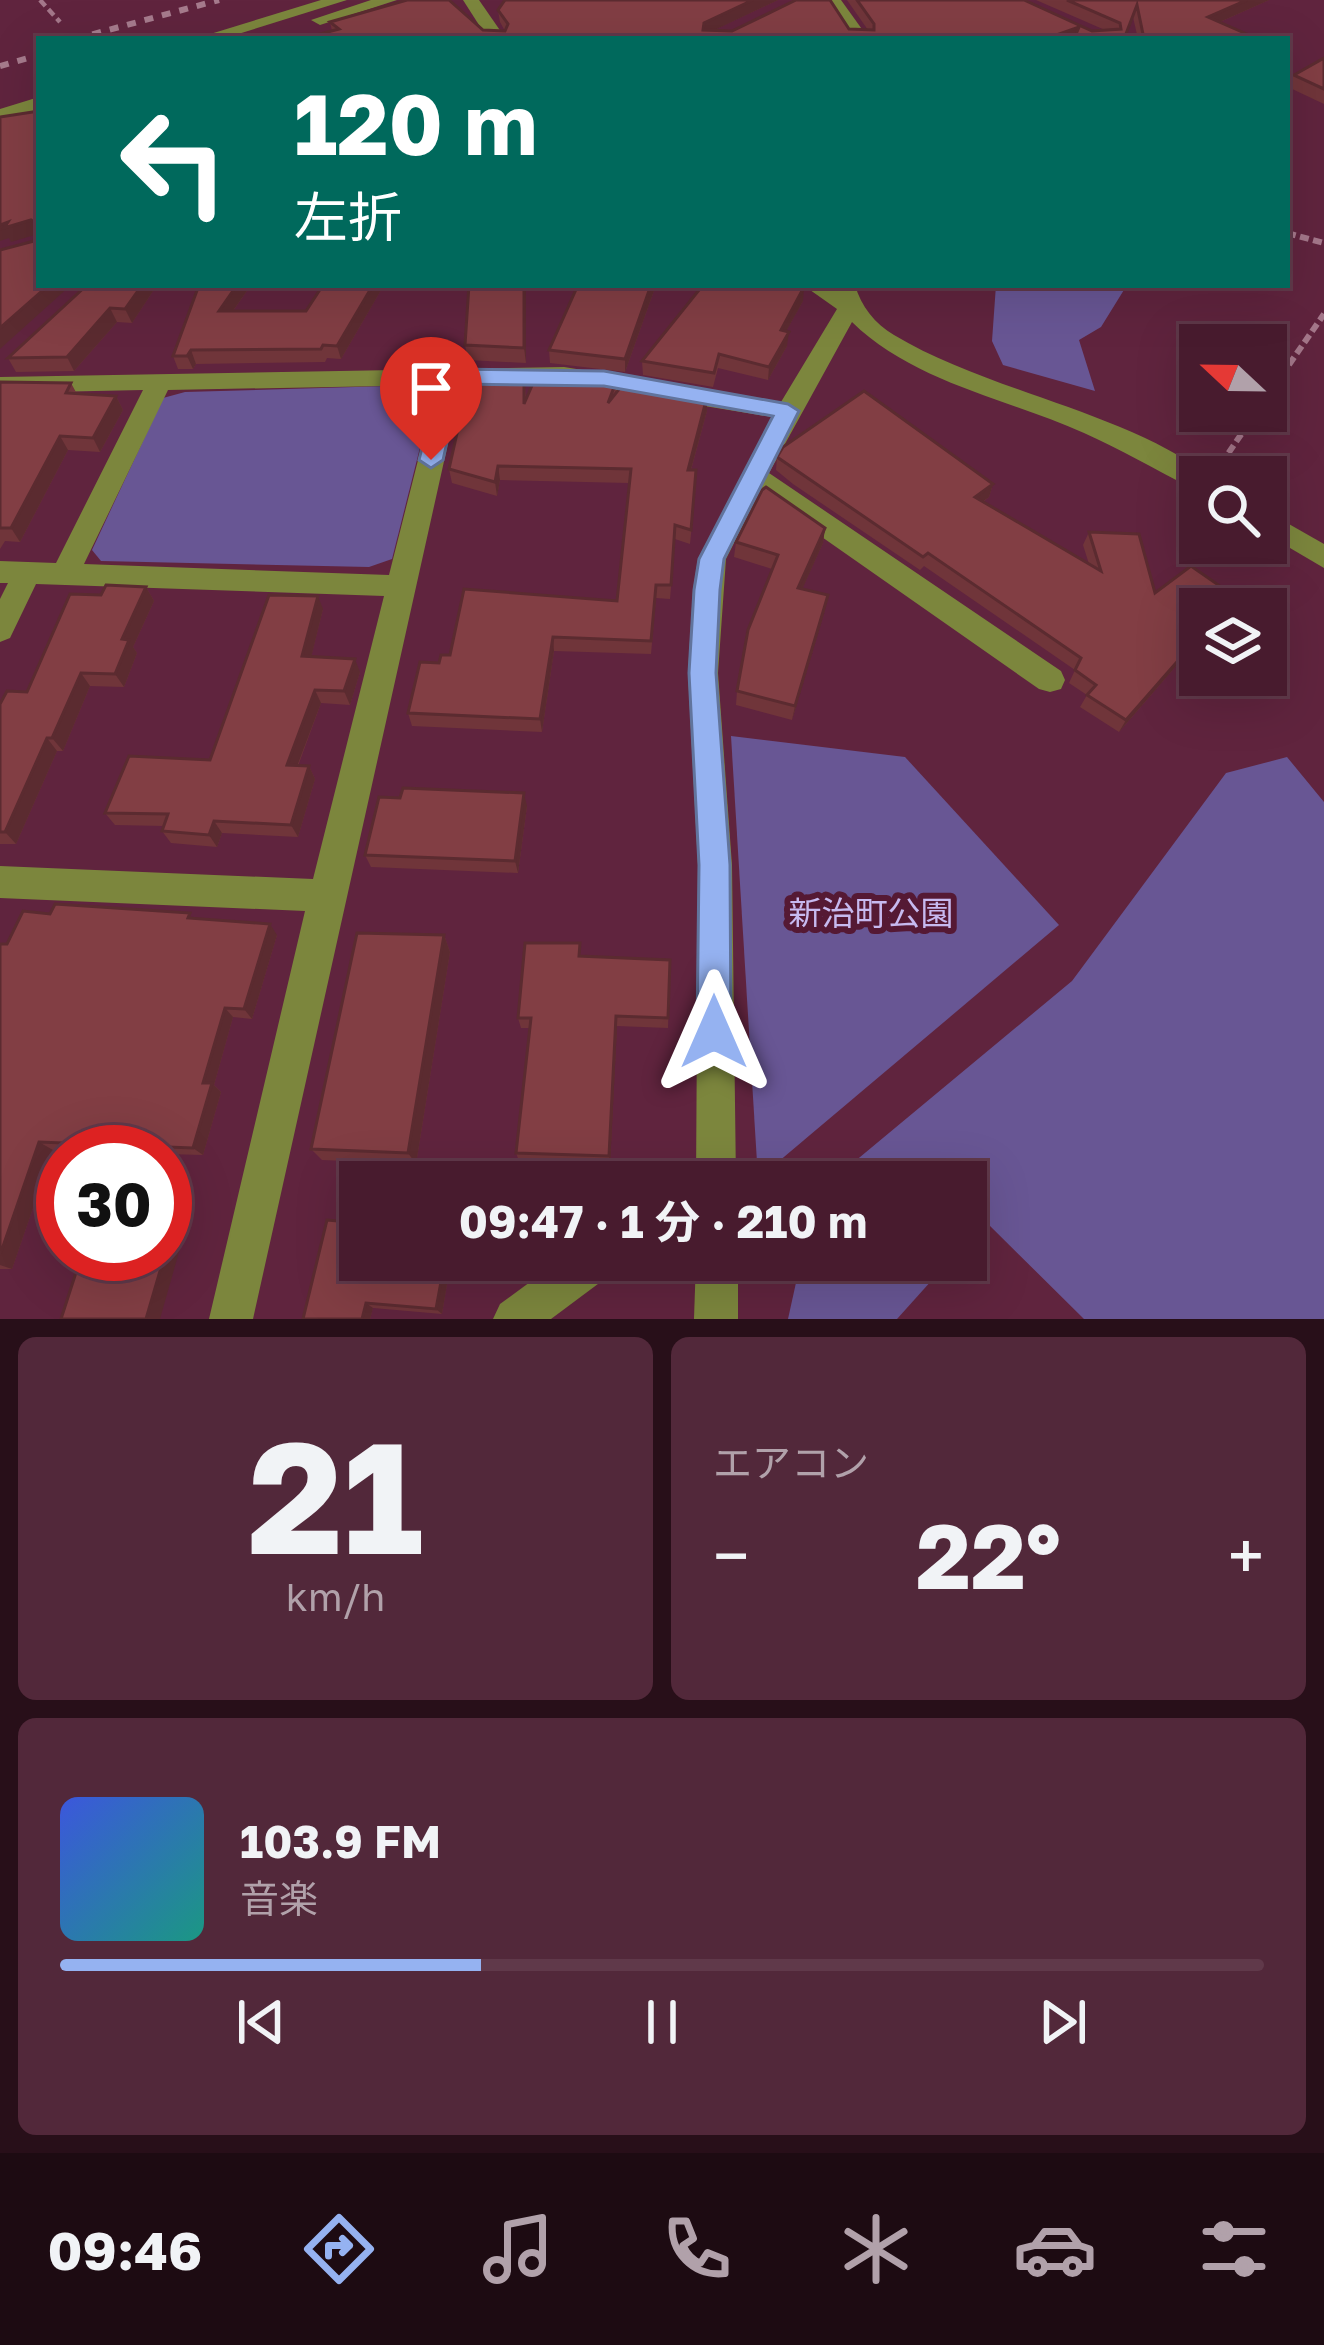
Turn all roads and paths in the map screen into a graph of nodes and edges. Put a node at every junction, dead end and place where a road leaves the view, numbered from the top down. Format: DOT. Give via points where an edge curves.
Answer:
graph roads {
  1 [pos="40,0"];
  2 [pos="339,0"];
  3 [pos="389,0"];
  4 [pos="471,0"];
  5 [pos="833,0"];
  6 [pos="60,22"];
  7 [pos="213,36"];
  8 [pos="266,36"];
  9 [pos="495,36"];
  10 [pos="858,36"];
  11 [pos="36,87"];
  12 [pos="0,98"];
  13 [pos="36,104"];
  14 [pos="0,115"];
  15 [pos="1290,234"];
  16 [pos="1324,244"];
  17 [pos="847,296"];
  18 [pos="1324,314"];
  19 [pos="1287,368"];
  20 [pos="451,376"];
  21 [pos="160,380"];
  22 [pos="0,385"];
  23 [pos="788,411"];
  24 [pos="1179,470"];
  25 [pos="757,478"];
  26 [pos="1287,534"];
  27 [pos="1324,558"];
  28 [pos="14,572"];
  29 [pos="65,574"];
  30 [pos="401,586"];
  31 [pos="0,630"];
  32 [pos="1050,680"];
  33 [pos="0,882"];
  34 [pos="326,896"];
  35 [pos="716,1161"];
  36 [pos="567,1281"];
  37 [pos="717,1281"];
  38 [pos="231,1319"];
  39 [pos="515,1319"];
  40 [pos="716,1319"];
  1 -- 6 [label="path"];
  2 -- 7 [label="street"];
  3 -- 8 [label="street"];
  4 -- 9 [label="street"];
  5 -- 10 [label="street"];
  11 -- 12 [label="street"];
  13 -- 14 [label="street"];
  15 -- 16 [label="path"];
  17 -- 23 [label="street"];
  17 -- 24 [label="street" via="884,339"];
  18 -- 19 [label="path"];
  20 -- 21 [label="street"];
  20 -- 23 [label="street" via="604,379"];
  20 -- 30 [label="street"];
  21 -- 22 [label="street"];
  21 -- 29 [label="street"];
  23 -- 25 [label="street"];
  25 -- 32 [label="street"];
  25 -- 35 [label="street" via="712,559 707,590"];
  26 -- 27 [label="street"];
  28 -- 29 [label="street"];
  28 -- 31 [label="street"];
  29 -- 30 [label="street"];
  30 -- 34 [label="street"];
  33 -- 34 [label="street"];
  34 -- 38 [label="street"];
  36 -- 39 [label="street"];
  37 -- 40 [label="street"];
}
